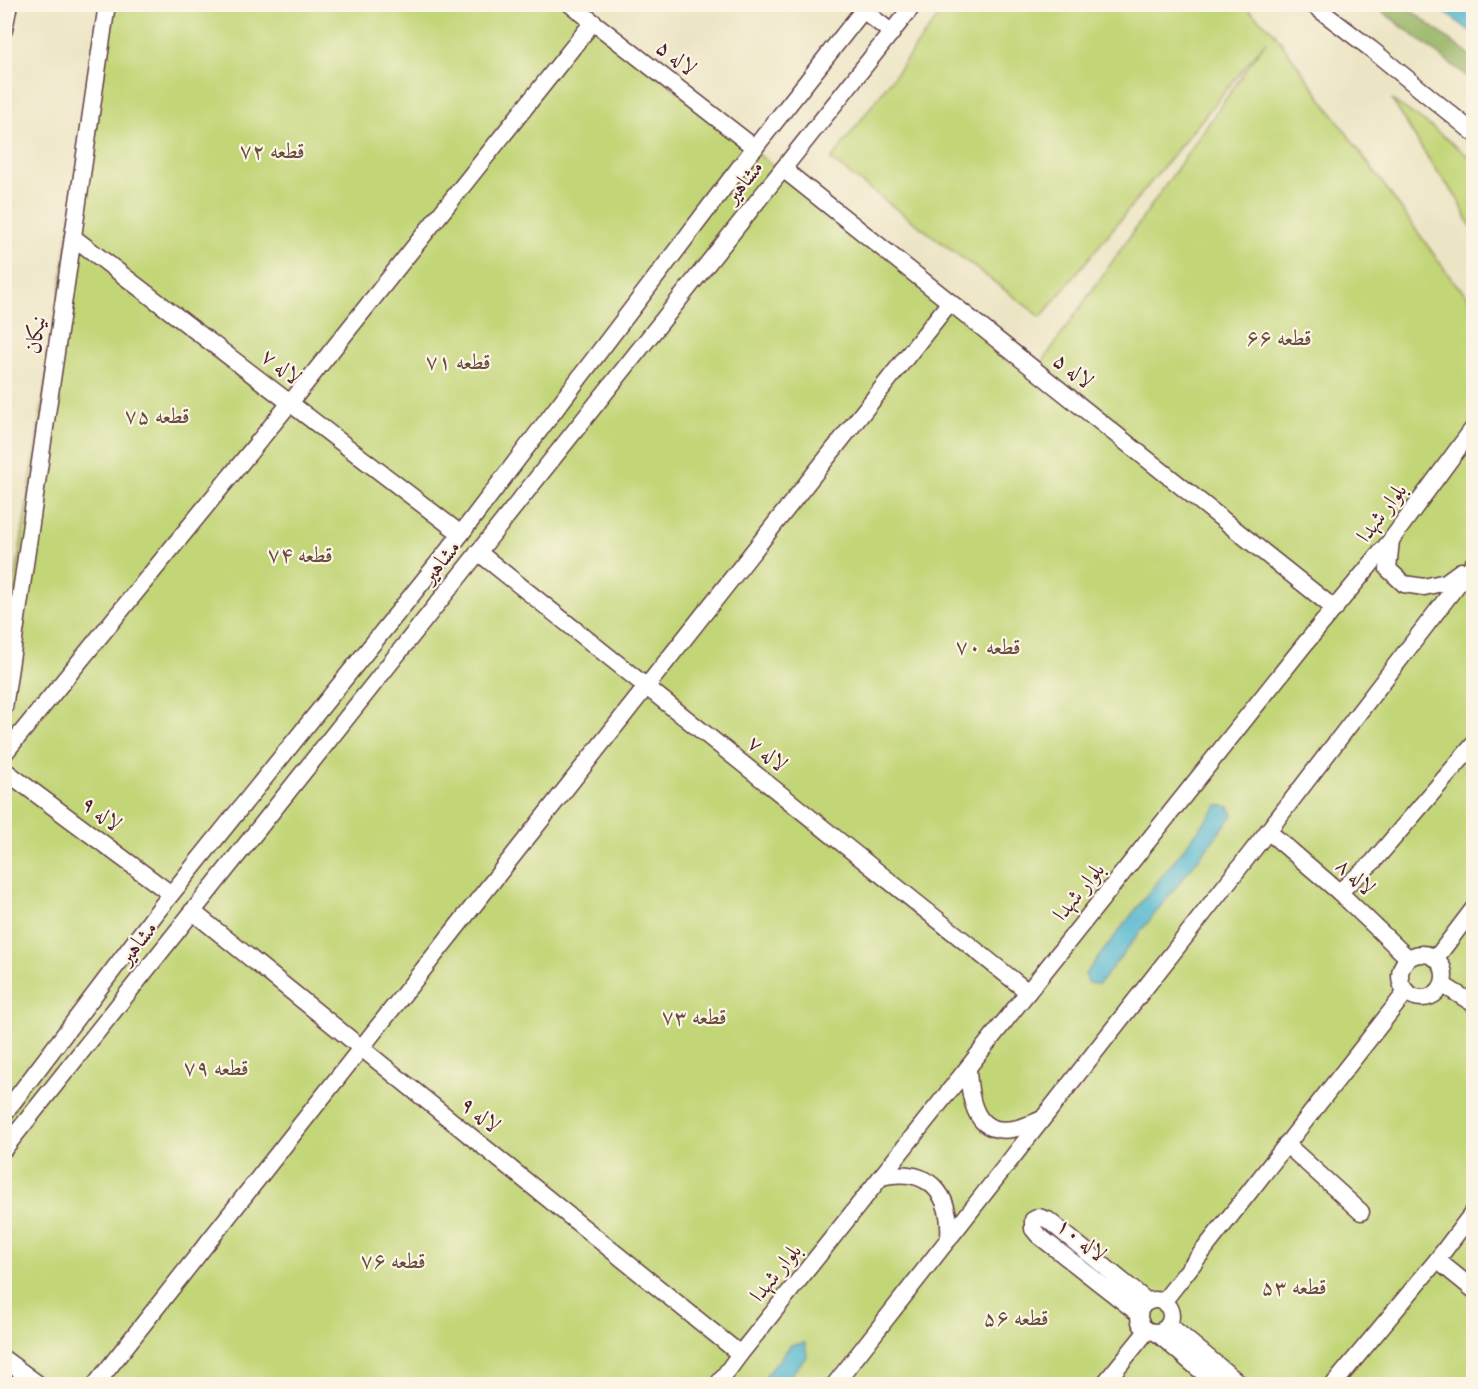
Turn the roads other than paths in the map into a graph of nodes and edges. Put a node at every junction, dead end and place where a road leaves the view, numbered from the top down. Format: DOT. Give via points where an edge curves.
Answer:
graph roads {
  1 [pos="9,4"];
  2 [pos="107,4"];
  3 [pos="570,4"];
  4 [pos="914,4"];
  5 [pos="1312,4"];
  6 [pos="866,7"];
  7 [pos="594,22"];
  8 [pos="4,30"];
  9 [pos="892,33"];
  10 [pos="1473,133"];
  11 [pos="755,148"];
  12 [pos="783,169"];
  13 [pos="73,237"];
  14 [pos="950,302"];
  15 [pos="290,403"];
  16 [pos="1473,427"];
  17 [pos="460,534"];
  18 [pos="1391,540"];
  19 [pos="478,552"];
  20 [pos="1473,562"];
  21 [pos="1335,609"];
  22 [pos="646,687"];
  23 [pos="4,708"];
  24 [pos="1473,744"];
  25 [pos="4,754"];
  26 [pos="4,770"];
  27 [pos="1268,831"];
  28 [pos="1339,892"];
  29 [pos="171,894"];
  30 [pos="1473,908"];
  31 [pos="192,911"];
  32 [pos="1408,958"];
  33 [pos="1436,958"];
  34 [pos="1443,985"];
  35 [pos="1028,992"];
  36 [pos="1406,992"];
  37 [pos="1473,1004"];
  38 [pos="362,1048"];
  39 [pos="968,1068"];
  40 [pos="4,1114"];
  41 [pos="1043,1119"];
  42 [pos="1287,1144"];
  43 [pos="4,1149"];
  44 [pos="881,1177"];
  45 [pos="1473,1211"];
  46 [pos="1361,1212"];
  47 [pos="949,1239"];
  48 [pos="1437,1260"];
  49 [pos="1473,1290"];
  50 [pos="1150,1306"];
  51 [pos="1158,1330"];
  52 [pos="740,1354"];
  53 [pos="4,1359"];
  54 [pos="38,1384"];
  55 [pos="96,1384"];
  56 [pos="718,1384"];
  57 [pos="835,1384"];
  58 [pos="1104,1384"];
  59 [pos="1216,1384"];
  60 [pos="1240,1384"];
  61 [pos="1335,1384"];
  1 -- 8 [label="street"];
  2 -- 13 [label="street, نیکان"];
  3 -- 7 [label="street, لاله ۵"];
  4 -- 9 [label="street, مشاهیر"];
  5 -- 10 [label="street"];
  6 -- 9 [label="street"];
  6 -- 11 [label="street, مشاهیر"];
  7 -- 11 [label="street, لاله ۵"];
  7 -- 15 [label="street"];
  9 -- 12 [label="street, مشاهیر"];
  11 -- 17 [label="street, مشاهیر"];
  12 -- 14 [label="street, لاله ۵"];
  12 -- 19 [label="street, مشاهیر"];
  13 -- 15 [label="street, لاله ۷"];
  13 -- 23 [label="street, نیکان"];
  14 -- 21 [label="street, لاله ۵"];
  14 -- 22 [label="street"];
  15 -- 17 [label="street, لاله ۷"];
  15 -- 25 [label="street"];
  16 -- 18 [label="street, بلوار شهدا"];
  17 -- 29 [label="street, مشاهیر"];
  18 -- 20 [label="street" via="1388,568 1404,584 1424,587 1446,582"];
  18 -- 21 [label="street, بلوار شهدا"];
  19 -- 22 [label="street, لاله ۷"];
  19 -- 31 [label="street, مشاهیر"];
  20 -- 27 [label="street"];
  21 -- 35 [label="street, بلوار شهدا"];
  22 -- 35 [label="street, لاله ۷"];
  22 -- 38 [label="street"];
  24 -- 28 [label="street" via="1373,861"];
  26 -- 29 [label="street, لاله ۹"];
  27 -- 28 [label="street, لاله ۸"];
  27 -- 41 [label="street"];
  28 -- 32 [label="street, لاله ۸"];
  29 -- 40 [label="street, مشاهیر"];
  30 -- 33 [label="street"];
  31 -- 38 [label="street, لاله ۹"];
  31 -- 43 [label="street, مشاهیر"];
  32 -- 33 [label="street" via="1422,953"];
  32 -- 36 [label="street" via="1400,971"];
  33 -- 34 [label="street" via="1444,970"];
  34 -- 36 [label="street" via="1426,998"];
  34 -- 37 [label="street"];
  35 -- 39 [label="street, بلوار شهدا"];
  36 -- 42 [label="street"];
  38 -- 52 [label="street, لاله ۹"];
  38 -- 55 [label="street"];
  39 -- 41 [label="street" via="971,1102 977,1117 993,1128 1021,1129"];
  39 -- 44 [label="street, بلوار شهدا"];
  41 -- 47 [label="street"];
  42 -- 46 [label="street"];
  42 -- 50 [label="street"];
  44 -- 47 [label="street" via="910,1174 938,1190 950,1221"];
  44 -- 52 [label="street, بلوار شهدا"];
  45 -- 48 [label="street"];
  47 -- 57 [label="street"];
  48 -- 49 [label="street"];
  48 -- 61 [label="street"];
  50 -- 50 [label="street, لاله ۱۰" via="1048,1220 1033,1220 1038,1235"];
  50 -- 51 [label="street" via="1140,1324"];
  50 -- 51 [label="street" via="1170,1310 1171,1315"];
  51 -- 58 [label="street"];
  51 -- 59 [label="street"];
  51 -- 60 [label="street"];
  52 -- 56 [label="street, بلوار شهدا"];
  53 -- 54 [label="street"];
}
